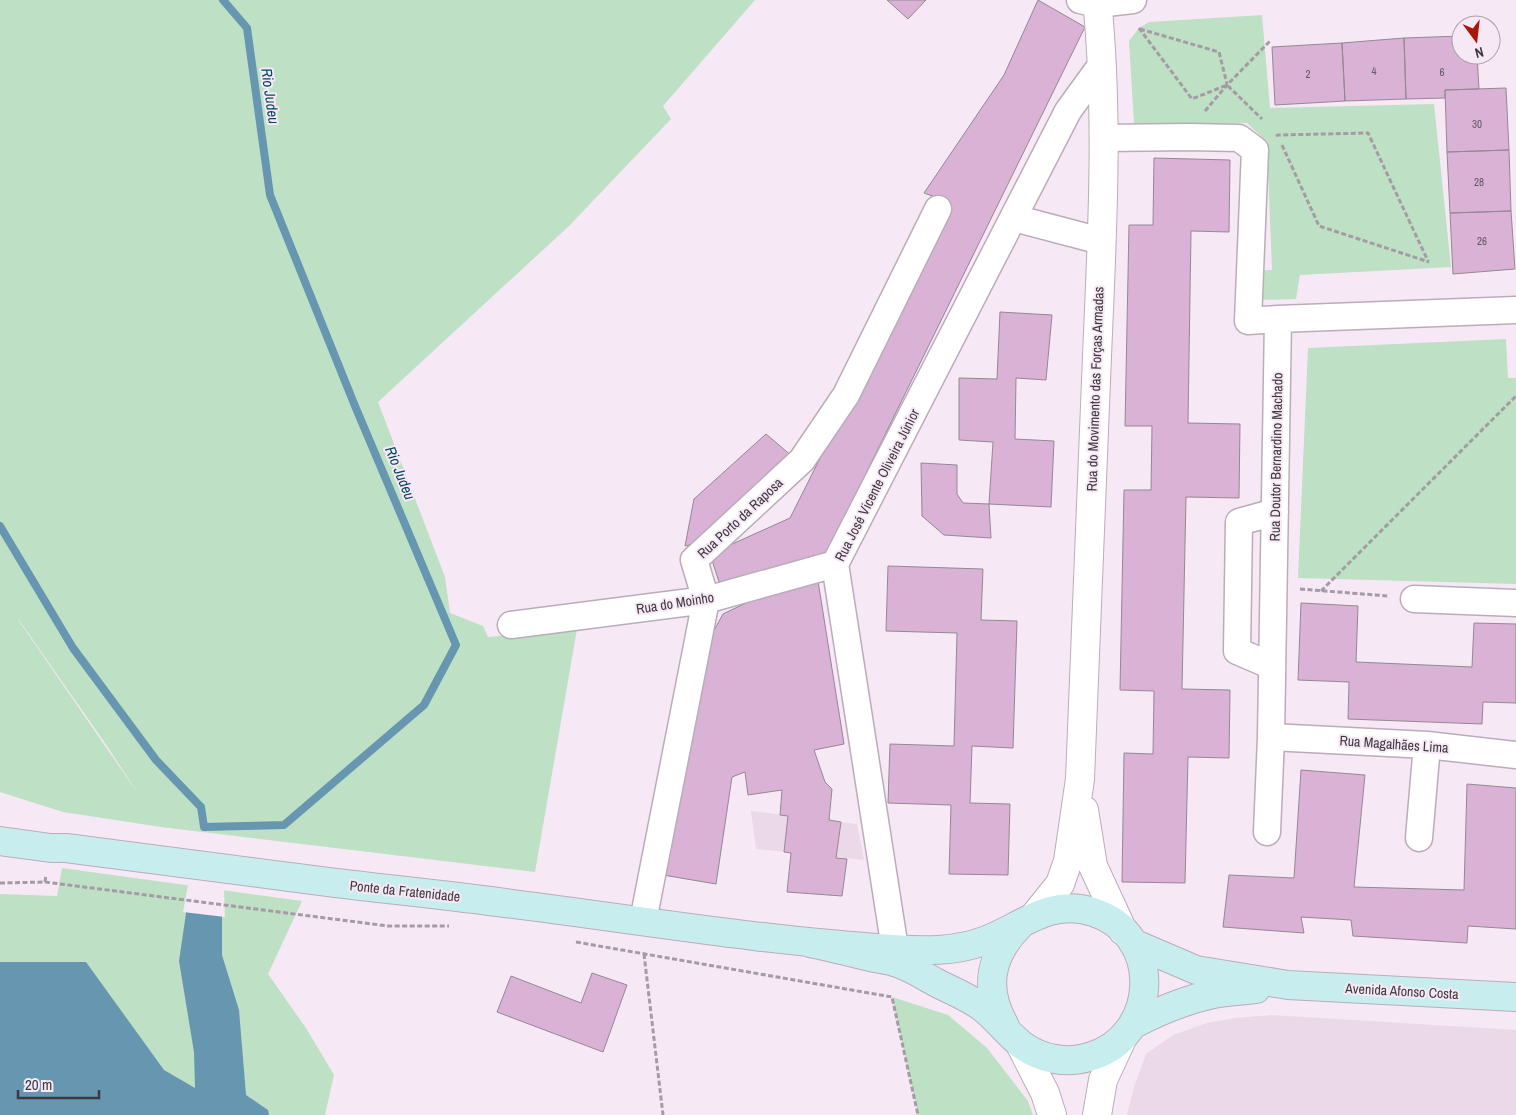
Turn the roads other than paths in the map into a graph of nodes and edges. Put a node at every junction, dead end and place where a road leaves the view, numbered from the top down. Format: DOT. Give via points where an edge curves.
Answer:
graph roads {
  1 [pos="1133,0"];
  2 [pos="1092,1"];
  3 [pos="1102,64"];
  4 [pos="1104,138"];
  5 [pos="938,209"];
  6 [pos="1014,218"];
  7 [pos="1102,241"];
  8 [pos="1516,310"];
  9 [pos="1278,319"];
  10 [pos="1275,512"];
  11 [pos="836,564"];
  12 [pos="1414,599"];
  13 [pos="706,600"];
  14 [pos="1516,603"];
  15 [pos="511,625"];
  16 [pos="1272,666"];
  17 [pos="1271,737"];
  18 [pos="1427,745"];
  19 [pos="1516,755"];
  20 [pos="1080,779"];
  21 [pos="1267,832"];
  22 [pos="1419,838"];
  23 [pos="0,841"];
  24 [pos="1028,920"];
  25 [pos="643,921"];
  26 [pos="1128,937"];
  27 [pos="810,943"];
  28 [pos="895,949"];
  29 [pos="1288,985"];
  30 [pos="1516,997"];
  31 [pos="1128,1032"];
  32 [pos="1014,1037"];
  33 [pos="1052,1115"];
  34 [pos="1097,1115"];
  1 -- 2 [label="street"];
  2 -- 3 [label="street, Rua do Movimento das Forças Armadas"];
  3 -- 4 [label="street, Rua do Movimento das Forças Armadas"];
  3 -- 6 [label="street, Rua José Vicente Oliveira Júnior" via="1068,111"];
  4 -- 7 [label="street, Rua do Movimento das Forças Armadas"];
  4 -- 9 [label="street" via="1240,138 1255,150 1248,320"];
  5 -- 13 [label="street, Rua Porto da Raposa" via="846,395 802,460 694,560"];
  6 -- 7 [label="street"];
  6 -- 11 [label="street, Rua José Vicente Oliveira Júnior"];
  7 -- 20 [label="street, Rua do Movimento das Forças Armadas"];
  8 -- 9 [label="street"];
  9 -- 10 [label="street, Rua Doutor Bernardino Machado"];
  10 -- 16 [label="street, Rua Doutor Bernardino Machado"];
  10 -- 16 [label="street" via="1239,522 1237,651"];
  11 -- 13 [label="street, Rua do Moinho"];
  11 -- 28 [label="street, Rua José Vicente Oliveira Júnior"];
  12 -- 14 [label="street"];
  13 -- 15 [label="street, Rua do Moinho"];
  13 -- 25 [label="street, Rua Porto da Raposa"];
  16 -- 17 [label="street, Rua Doutor Bernardino Machado"];
  17 -- 18 [label="street, Rua Magalhães Lima"];
  17 -- 21 [label="street, Rua Doutor Bernardino Machado"];
  18 -- 19 [label="street, Rua Magalhães Lima"];
  18 -- 22 [label="street"];
  20 -- 24 [label="street" via="1068,861 1060,884"];
  20 -- 26 [label="street" via="1093,866"];
  23 -- 25 [label="main road, Ponte da Fratenidade"];
  24 -- 26 [label="main road" via="1050,910 1081,909 1111,920"];
  24 -- 28 [label="main road" via="982,942 949,950"];
  24 -- 32 [label="main road" via="1010,935 1001,948 992,978 998,1014"];
  25 -- 27 [label="main road, Ponte da Fratenidade"];
  26 -- 29 [label="main road" via="1196,970"];
  26 -- 31 [label="main road" via="1140,958 1145,990 1141,1008"];
  27 -- 28 [label="main road"];
  27 -- 32 [label="main road" via="901,964 981,1006"];
  29 -- 30 [label="main road, Avenida Afonso Costa"];
  29 -- 31 [label="main road" via="1213,994 1187,1001 1159,1012"];
  31 -- 32 [label="main road" via="1107,1050 1072,1060 1036,1053"];
  31 -- 34 [label="street" via="1104,1080"];
  32 -- 33 [label="street" via="1045,1093"];
}
